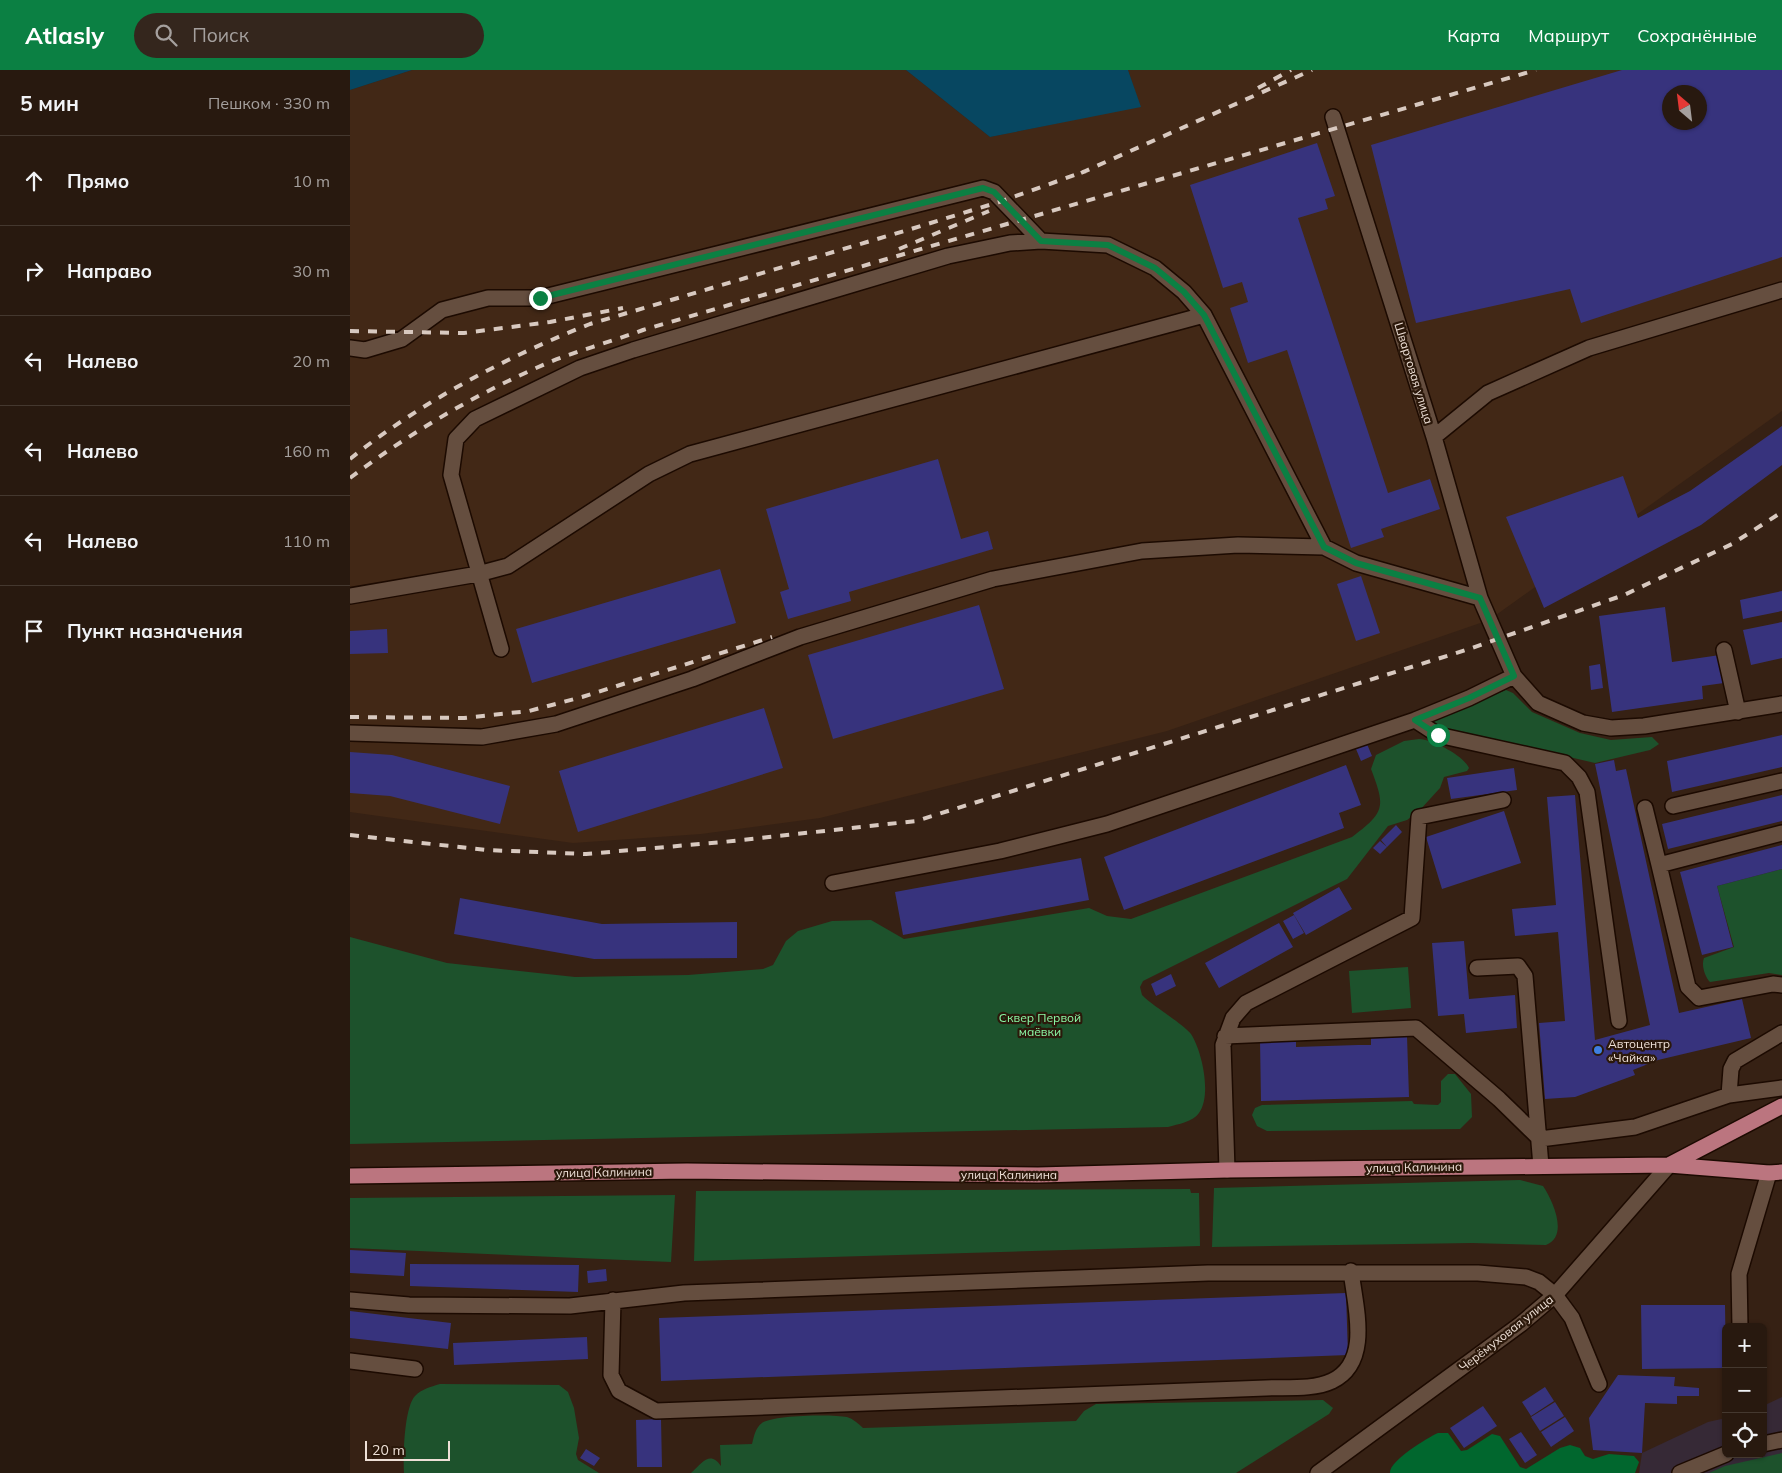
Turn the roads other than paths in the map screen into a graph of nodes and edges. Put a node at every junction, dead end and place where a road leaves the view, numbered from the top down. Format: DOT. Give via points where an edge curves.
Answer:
graph roads {
  1 [pos="1333,117"];
  2 [pos="1041,241"];
  3 [pos="1782,290"];
  4 [pos="1204,315"];
  5 [pos="350,348"];
  6 [pos="1434,437"];
  7 [pos="1324,547"];
  8 [pos="478,574"];
  9 [pos="350,596"];
  10 [pos="1480,598"];
  11 [pos="501,649"];
  12 [pos="1724,650"];
  13 [pos="1514,676"];
  14 [pos="1782,704"];
  15 [pos="1738,712"];
  16 [pos="1415,720"];
  17 [pos="350,734"];
  18 [pos="1782,781"];
  19 [pos="1503,800"];
  20 [pos="1673,806"];
  21 [pos="1645,808"];
  22 [pos="1782,833"];
  23 [pos="1659,865"];
  24 [pos="833,883"];
  25 [pos="1477,968"];
  26 [pos="1782,985"];
  27 [pos="1620,1021"];
  28 [pos="1782,1033"];
  29 [pos="1225,1036"];
  30 [pos="1782,1088"];
  31 [pos="1729,1095"];
  32 [pos="1782,1106"];
  33 [pos="1540,1140"];
  34 [pos="1669,1165"];
  35 [pos="1541,1166"];
  36 [pos="1227,1170"];
  37 [pos="1775,1173"];
  38 [pos="350,1176"];
  39 [pos="1351,1271"];
  40 [pos="1555,1295"];
  41 [pos="350,1300"];
  42 [pos="613,1300"];
  43 [pos="1740,1323"];
  44 [pos="350,1361"];
  45 [pos="415,1369"];
  46 [pos="1599,1384"];
  47 [pos="1782,1440"];
  48 [pos="1767,1443"];
  49 [pos="1722,1456"];
  50 [pos="1318,1473"];
  51 [pos="1680,1473"];
  1 -- 6 [label="main road, Швартовая улица"];
  2 -- 4 [label="main road" via="1108,245 1155,268 1184,292"];
  2 -- 5 [label="main road" via="994,192 983,188 540,298 488,298 442,310 402,339 365,350"];
  2 -- 8 [label="main road" via="1010,243 948,256 634,350 580,368 475,418 456,439 451,475"];
  3 -- 6 [label="main road, Швартовая улица" via="1589,348 1488,393"];
  4 -- 7 [label="main road"];
  4 -- 8 [label="main road" via="690,454 649,474 508,566"];
  6 -- 10 [label="main road"];
  7 -- 10 [label="main road" via="1356,563"];
  7 -- 17 [label="main road" via="1238,546 1142,551 993,579 800,636 692,679 556,724 482,737"];
  8 -- 9 [label="main road"];
  8 -- 11 [label="main road"];
  10 -- 13 [label="main road"];
  12 -- 15 [label="main road"];
  13 -- 15 [label="main road" via="1538,703 1583,723 1611,728"];
  13 -- 16 [label="main road"];
  14 -- 15 [label="main road"];
  16 -- 24 [label="main road" via="1107,824 1000,851"];
  16 -- 27 [label="main road" via="1432,733 1442,736 1565,764 1579,777 1587,792"];
  18 -- 20 [label="main road"];
  19 -- 29 [label="main road" via="1419,816 1412,918 1246,1003 1232,1018"];
  21 -- 23 [label="main road"];
  22 -- 23 [label="main road"];
  23 -- 26 [label="main road" via="1688,987 1699,998"];
  25 -- 33 [label="main road" via="1518,966 1523,969"];
  28 -- 31 [label="main road" via="1735,1061 1731,1069"];
  29 -- 33 [label="main road" via="1416,1028 1499,1099"];
  29 -- 36 [label="main road"];
  30 -- 31 [label="main road"];
  31 -- 33 [label="main road" via="1635,1127"];
  32 -- 34 [label="main road, улица Калинина"];
  33 -- 35 [label="main road"];
  34 -- 35 [label="main road, улица Калинина"];
  34 -- 37 [label="main road, улица Калинина"];
  34 -- 40 [label="main road, Черёмуховая улица"];
  35 -- 36 [label="main road, улица Калинина"];
  36 -- 38 [label="main road, улица Калинина" via="1038,1175 687,1171"];
  37 -- 43 [label="main road" via="1739,1274"];
  39 -- 40 [label="main road" via="1526,1277 1539,1282"];
  39 -- 42 [label="main road" via="1208,1273 694,1292"];
  39 -- 42 [label="main road" via="1358,1338 1355,1357 1347,1370 1331,1381 1310,1386 1266,1388 656,1411 619,1391 611,1375"];
  40 -- 46 [label="main road" via="1572,1318"];
  40 -- 50 [label="main road, Черёмуховая улица" via="1522,1324"];
  41 -- 42 [label="main road" via="409,1305 570,1306"];
  44 -- 45 [label="main road"];
  47 -- 48 [label="main road"];
  49 -- 51 [label="main road"];
}
